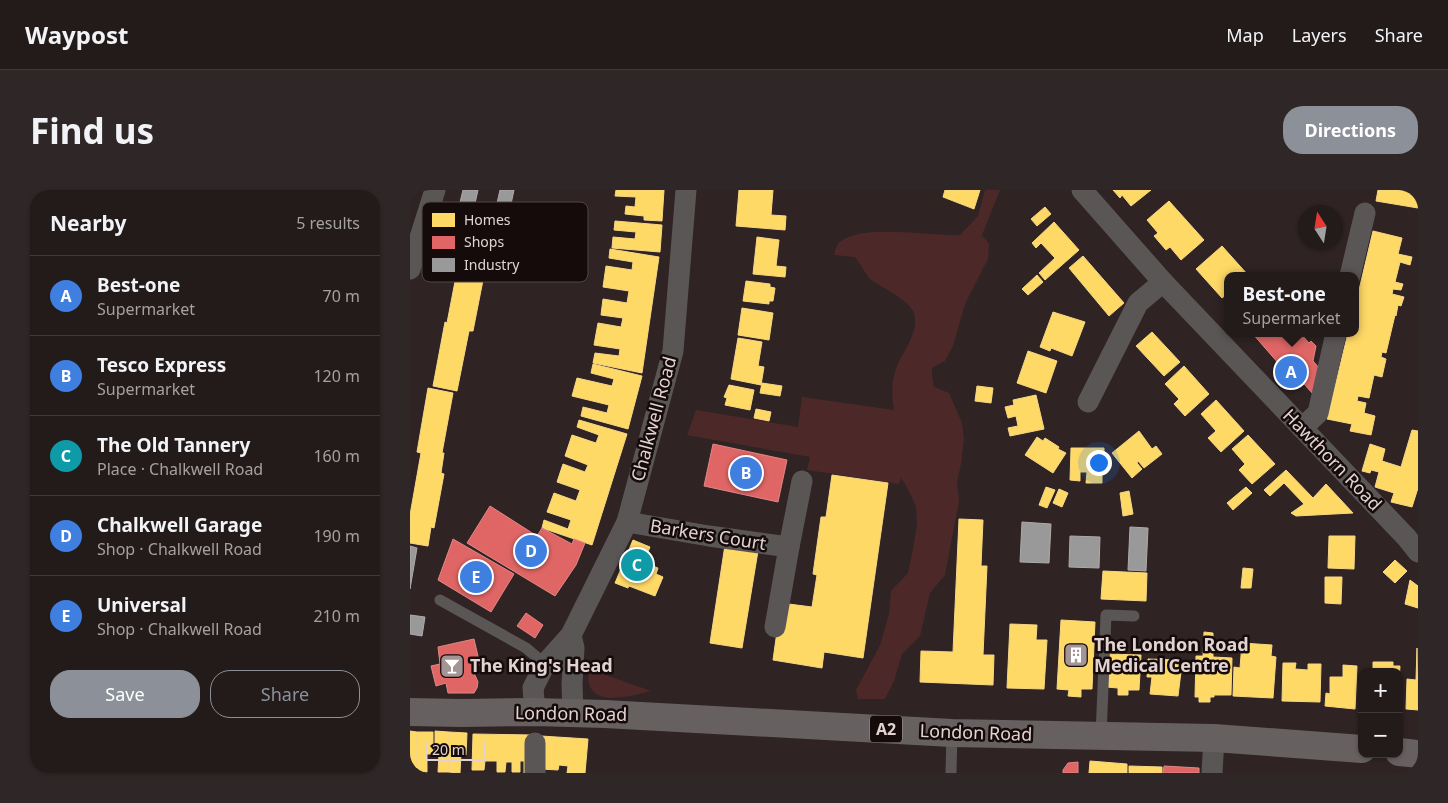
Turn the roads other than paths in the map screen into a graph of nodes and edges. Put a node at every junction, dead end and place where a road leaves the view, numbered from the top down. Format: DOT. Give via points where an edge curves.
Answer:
graph roads {
  1 [pos="435,190"];
  2 [pos="686,190"];
  3 [pos="1082,190"];
  4 [pos="431,202"];
  5 [pos="1365,213"];
  6 [pos="422,231"];
  7 [pos="410,269"];
  8 [pos="1351,272"];
  9 [pos="1163,282"];
  10 [pos="1335,337"];
  11 [pos="1088,402"];
  12 [pos="1302,428"];
  13 [pos="802,481"];
  14 [pos="627,522"];
  15 [pos="789,547"];
  16 [pos="1418,552"];
  17 [pos="440,600"];
  18 [pos="1134,616"];
  19 [pos="774,627"];
  20 [pos="571,635"];
  21 [pos="545,664"];
  22 [pos="410,712"];
  23 [pos="535,712"];
  24 [pos="573,713"];
  25 [pos="952,733"];
  26 [pos="1101,736"];
  27 [pos="1214,738"];
  28 [pos="535,743"];
  29 [pos="1358,749"];
  30 [pos="1403,752"];
  31 [pos="1418,754"];
  32 [pos="535,773"];
  33 [pos="951,773"];
  34 [pos="1212,773"];
  1 -- 4 [label="street"];
  2 -- 14 [label="street, Chalkwell Road" via="673,351"];
  3 -- 9 [label="street, Hawthorn Road"];
  5 -- 8 [label="street"];
  6 -- 7 [label="street"];
  9 -- 11 [label="street" via="1138,303"];
  9 -- 12 [label="street, Hawthorn Road"];
  10 -- 12 [label="street" via="1318,413"];
  12 -- 16 [label="street, Hawthorn Road"];
  13 -- 15 [label="street, Barkers Court"];
  14 -- 15 [label="street, Barkers Court"];
  14 -- 20 [label="street, Chalkwell Road"];
  15 -- 19 [label="street, Barkers Court"];
  17 -- 21 [label="lane" via="526,648"];
  18 -- 26 [label="lane" via="1106,614"];
  20 -- 21 [label="street, Chalkwell Road"];
  20 -- 24 [label="street" via="574,648"];
  21 -- 23 [label="street, Chalkwell Road" via="534,688"];
  22 -- 23 [label="main road, London Road / A2"];
  23 -- 24 [label="main road, London Road / A2"];
  24 -- 25 [label="main road, London Road / A2"];
  25 -- 26 [label="main road, London Road / A2"];
  25 -- 33 [label="lane"];
  26 -- 27 [label="main road, London Road / A2"];
  27 -- 29 [label="main road, London Road / A2"];
  27 -- 34 [label="street"];
  28 -- 32 [label="street"];
  30 -- 31 [label="main road"];
}
